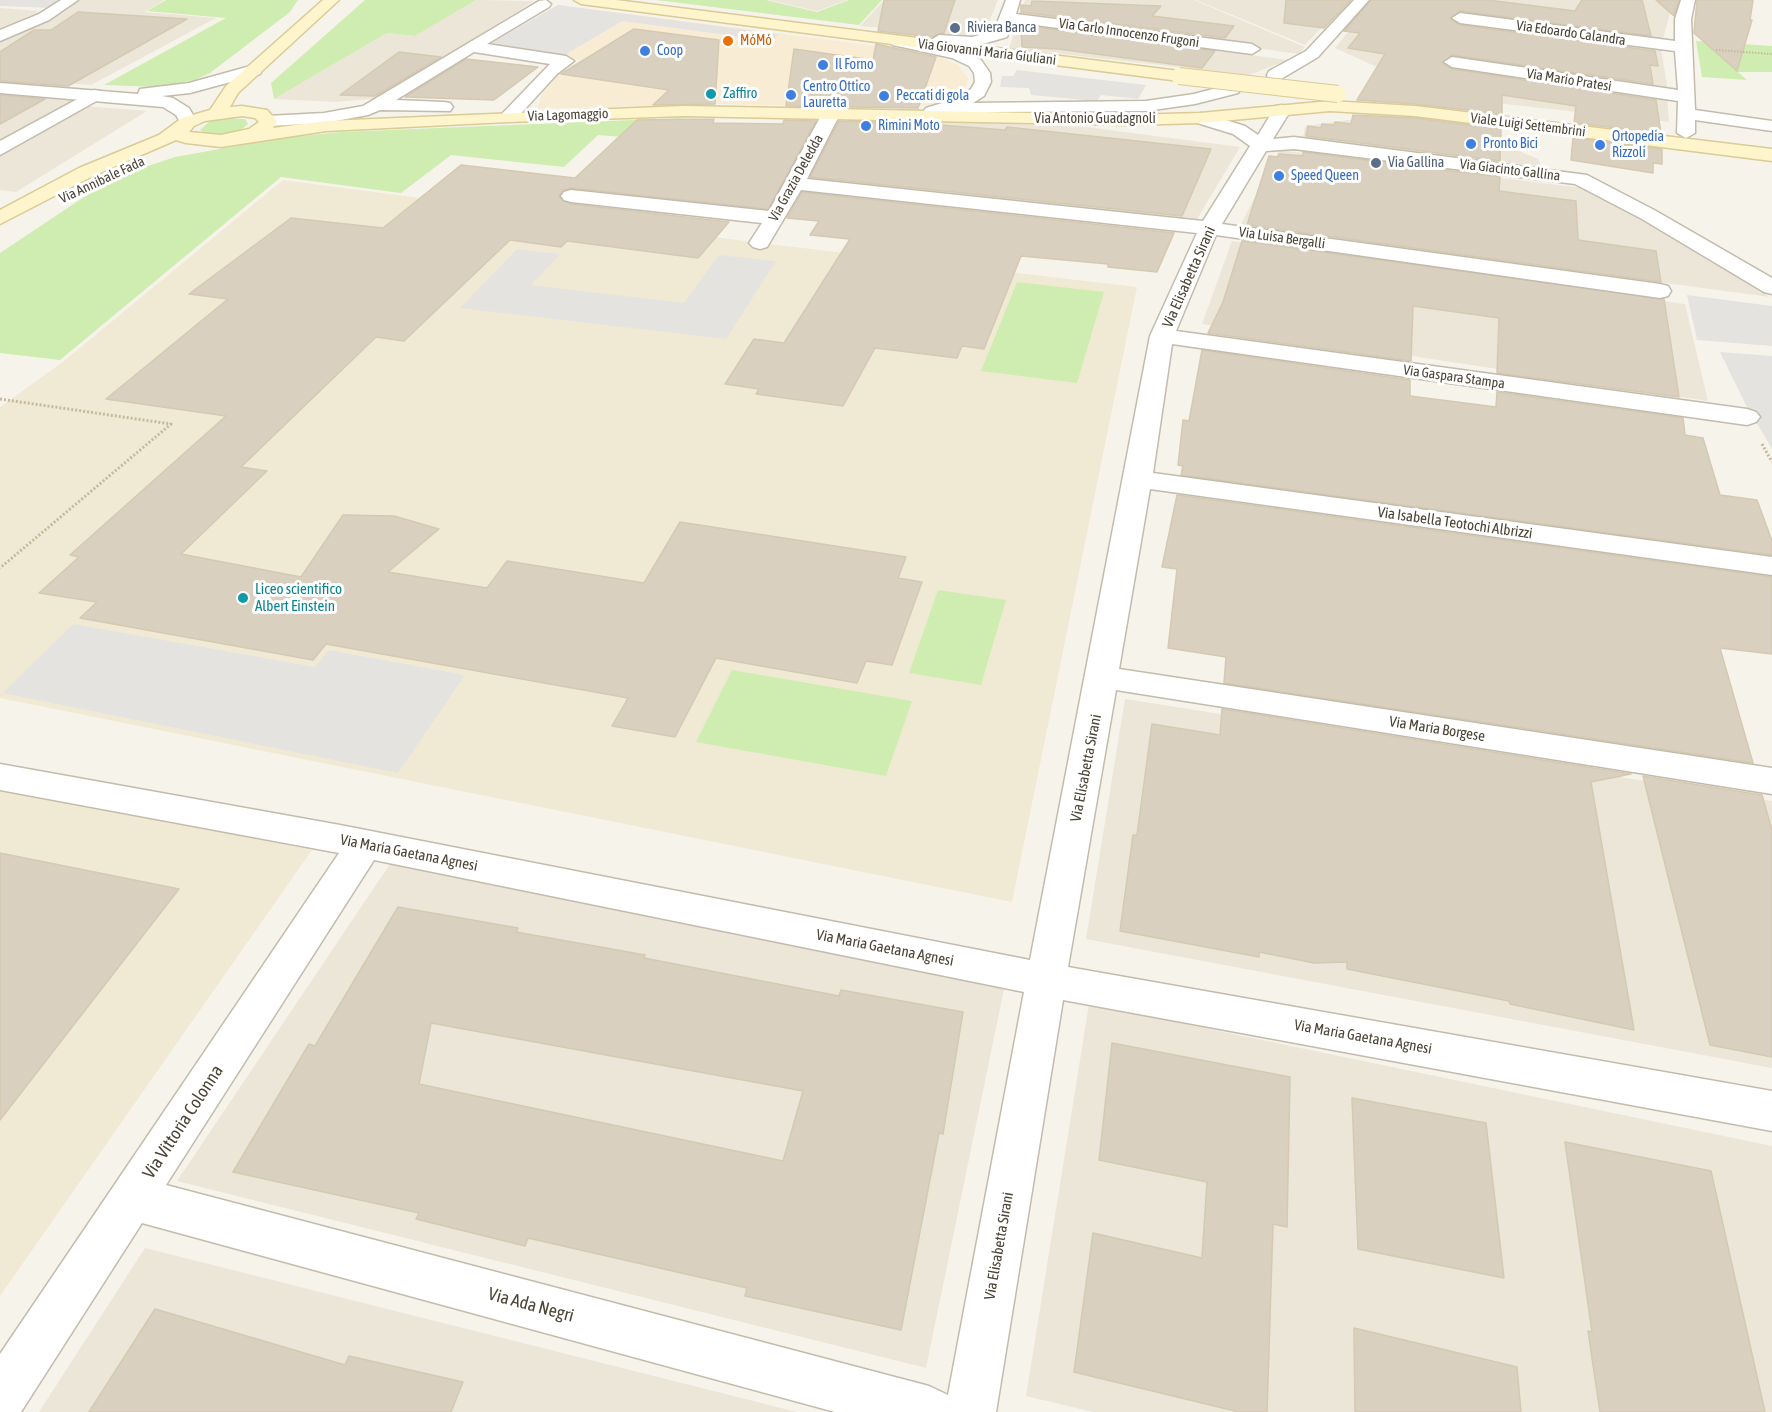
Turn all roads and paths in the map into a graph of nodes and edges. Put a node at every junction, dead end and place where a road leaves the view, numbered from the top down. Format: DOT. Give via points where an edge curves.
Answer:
graph roads {
  1 [pos="71,0"];
  2 [pos="332,0"];
  3 [pos="351,0"];
  4 [pos="581,0"];
  5 [pos="1013,0"];
  6 [pos="1362,0"];
  7 [pos="1688,0"];
  8 [pos="544,4"];
  9 [pos="638,4"];
  10 [pos="1006,17"];
  11 [pos="1460,18"];
  12 [pos="0,36"];
  13 [pos="871,37"];
  14 [pos="471,47"];
  15 [pos="1683,47"];
  16 [pos="1252,49"];
  17 [pos="1772,54"];
  18 [pos="1452,62"];
  19 [pos="254,70"];
  20 [pos="1275,75"];
  21 [pos="0,88"];
  22 [pos="1232,89"];
  23 [pos="98,96"];
  24 [pos="1393,100"];
  25 [pos="379,105"];
  26 [pos="1687,106"];
  27 [pos="444,107"];
  28 [pos="1282,110"];
  29 [pos="217,112"];
  30 [pos="832,112"];
  31 [pos="932,112"];
  32 [pos="908,113"];
  33 [pos="262,117"];
  34 [pos="508,117"];
  35 [pos="1200,118"];
  36 [pos="185,125"];
  37 [pos="1772,126"];
  38 [pos="1686,133"];
  39 [pos="221,141"];
  40 [pos="1772,143"];
  41 [pos="1262,146"];
  42 [pos="0,149"];
  43 [pos="1772,155"];
  44 [pos="795,184"];
  45 [pos="571,196"];
  46 [pos="0,218"];
  47 [pos="775,218"];
  48 [pos="1209,228"];
  49 [pos="0,236"];
  50 [pos="760,243"];
  51 [pos="1772,287"];
  52 [pos="1660,291"];
  53 [pos="1162,336"];
  54 [pos="0,399"];
  55 [pos="1747,417"];
  56 [pos="1138,479"];
  57 [pos="1772,566"];
  58 [pos="0,568"];
  59 [pos="1103,677"];
  60 [pos="0,777"];
  61 [pos="1772,781"];
  62 [pos="365,844"];
  63 [pos="1046,980"];
  64 [pos="1772,1111"];
  65 [pos="133,1198"];
  66 [pos="0,1399"];
  67 [pos="929,1412"];
  68 [pos="970,1412"];
  1 -- 12 [label="street"];
  2 -- 19 [label="main road"];
  3 -- 33 [label="main road" via="251,89 247,100"];
  4 -- 9 [label="main road, Via Giovanni Maria Giuliani"];
  5 -- 10 [label="street"];
  6 -- 20 [label="street" via="1312,54"];
  7 -- 15 [label="street"];
  8 -- 14 [label="street"];
  9 -- 13 [label="main road, Via Giovanni Maria Giuliani"];
  10 -- 13 [label="street" via="1001,34 983,40"];
  10 -- 16 [label="street, Via Carlo Innocenzo Frugoni"];
  11 -- 15 [label="street, Via Edoardo Calandra"];
  13 -- 24 [label="main road, Via Giovanni Maria Giuliani, bridge"];
  13 -- 31 [label="street" via="946,51 975,63 983,82 978,92 964,102"];
  14 -- 25 [label="street"];
  14 -- 34 [label="street" via="566,61 551,70"];
  15 -- 17 [label="path"];
  15 -- 26 [label="street"];
  18 -- 26 [label="street, Via Mario Pratesi"];
  19 -- 23 [label="street" via="190,88"];
  19 -- 29 [label="main road" via="232,90"];
  21 -- 23 [label="street"];
  22 -- 31 [label="street, Via Antonio Guadagnoli" via="1146,106 993,107"];
  23 -- 36 [label="street" via="167,102 183,112"];
  23 -- 42 [label="street"];
  24 -- 38 [label="main road, Viale Luigi Settembrini"];
  25 -- 27 [label="street"];
  25 -- 33 [label="street" via="350,115"];
  26 -- 37 [label="street, Via Mario Pratesi"];
  26 -- 38 [label="street"];
  28 -- 35 [label="main road, Via Antonio Guadagnoli"];
  28 -- 41 [label="street, Via Elisabetta Sirani"];
  28 -- 43 [label="main road, Viale Luigi Settembrini" via="1330,106 1415,111"];
  29 -- 33 [label="main road, Via Annibale Fada"];
  29 -- 36 [label="main road, Via Annibale Fada"];
  30 -- 32 [label="main road, Via Lagomaggio"];
  30 -- 34 [label="main road, Via Lagomaggio" via="684,111"];
  30 -- 44 [label="street, Via Grazia Deledda"];
  31 -- 32 [label="street"];
  32 -- 35 [label="main road, Via Antonio Guadagnoli" via="1107,120"];
  33 -- 39 [label="main road" via="265,127 255,133"];
  34 -- 39 [label="main road, Via Lagomaggio" via="326,126"];
  35 -- 41 [label="street" via="1239,130"];
  36 -- 39 [label="main road" via="180,134 186,138"];
  36 -- 46 [label="main road, Via Annibale Fada" via="140,151 86,171"];
  38 -- 40 [label="main road, Viale Luigi Settembrini"];
  39 -- 49 [label="main road, Via Annibale Fada" via="156,156 96,180"];
  41 -- 48 [label="street, Via Elisabetta Sirani"];
  41 -- 51 [label="street, Via Giacinto Gallina" via="1294,143 1580,179"];
  44 -- 47 [label="street, Via Grazia Deledda"];
  44 -- 48 [label="street, Via Luisa Bergalli"];
  45 -- 47 [label="street"];
  47 -- 50 [label="street, Via Grazia Deledda"];
  48 -- 52 [label="street, Via Luisa Bergalli"];
  48 -- 53 [label="street, Via Elisabetta Sirani"];
  53 -- 55 [label="street, Via Gaspara Stampa"];
  53 -- 56 [label="street, Via Elisabetta Sirani"];
  54 -- 58 [label="path" via="171,424"];
  56 -- 57 [label="street, Via Isabella Teotochi Albrizzi"];
  56 -- 59 [label="street, Via Elisabetta Sirani"];
  59 -- 61 [label="street, Via Maria Borgese"];
  59 -- 63 [label="street, Via Elisabetta Sirani"];
  60 -- 62 [label="street, Via Maria Gaetana Agnesi"];
  62 -- 63 [label="street, Via Maria Gaetana Agnesi"];
  62 -- 65 [label="street, Via Vittoria Colonna"];
  63 -- 64 [label="street, Via Maria Gaetana Agnesi"];
  63 -- 68 [label="street, Via Elisabetta Sirani"];
  65 -- 66 [label="street, Via Vittoria Colonna"];
  65 -- 67 [label="street, Via Ada Negri"];
}
